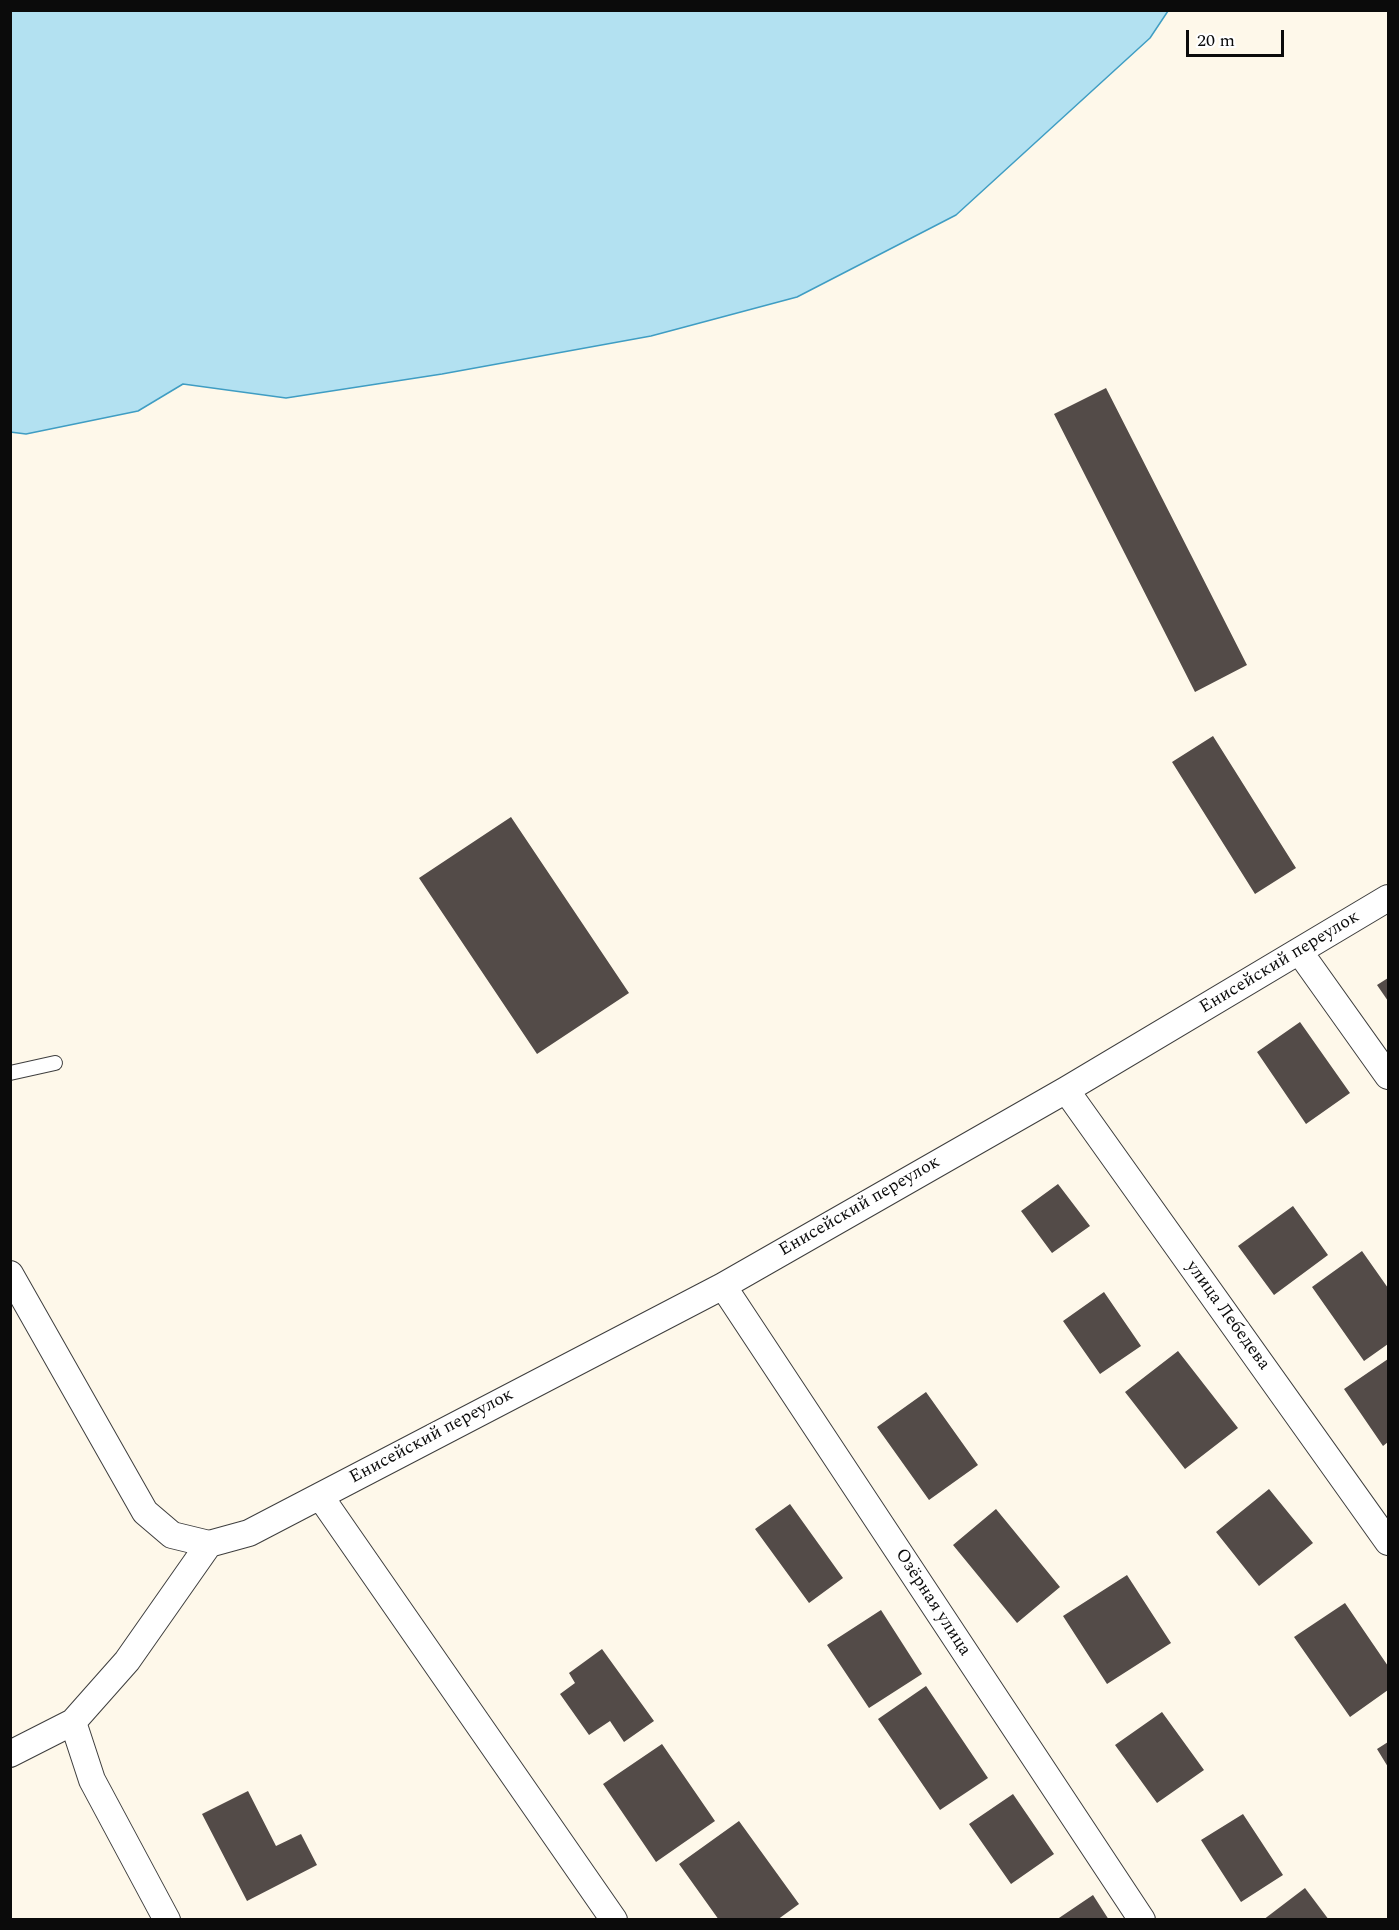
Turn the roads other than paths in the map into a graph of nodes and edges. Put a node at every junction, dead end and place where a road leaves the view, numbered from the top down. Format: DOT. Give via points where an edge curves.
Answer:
graph roads {
  1 [pos="1389,898"];
  2 [pos="1299,951"];
  3 [pos="55,1064"];
  4 [pos="10,1073"];
  5 [pos="1389,1076"];
  6 [pos="1066,1090"];
  7 [pos="10,1274"];
  8 [pos="723,1286"];
  9 [pos="10,1303"];
  10 [pos="33,1316"];
  11 [pos="320,1496"];
  12 [pos="1389,1542"];
  13 [pos="209,1544"];
  14 [pos="73,1722"];
  15 [pos="10,1754"];
  16 [pos="167,1920"];
  17 [pos="614,1920"];
  18 [pos="1142,1920"];
  1 -- 2 [label="street, Енисейский переулок"];
  2 -- 5 [label="street"];
  2 -- 6 [label="street, Енисейский переулок"];
  3 -- 4 [label="lane"];
  6 -- 8 [label="street, Енисейский переулок"];
  6 -- 12 [label="street, улица Лебедева"];
  7 -- 10 [label="street, Енисейский переулок"];
  8 -- 11 [label="street, Енисейский переулок"];
  8 -- 18 [label="street, Озёрная улица"];
  9 -- 10 [label="street"];
  10 -- 13 [label="street, Енисейский переулок" via="145,1512 172,1535"];
  11 -- 13 [label="street, Енисейский переулок" via="249,1533"];
  11 -- 17 [label="street"];
  13 -- 14 [label="street" via="127,1661"];
  14 -- 15 [label="street"];
  14 -- 16 [label="street" via="92,1780"];
}
